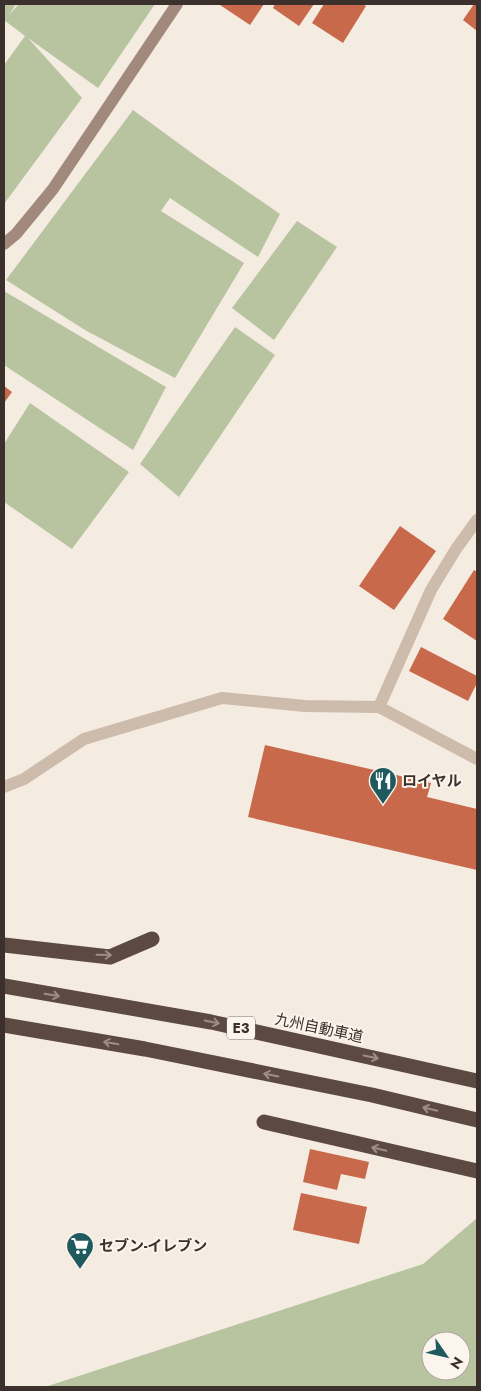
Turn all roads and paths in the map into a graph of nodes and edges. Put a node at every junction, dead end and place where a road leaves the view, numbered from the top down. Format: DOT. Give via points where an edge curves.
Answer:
graph roads {
  1 [pos="178,4"];
  2 [pos="4,244"];
  3 [pos="477,520"];
  4 [pos="379,707"];
  5 [pos="477,759"];
  6 [pos="4,787"];
  7 [pos="152,939"];
  8 [pos="4,945"];
  9 [pos="4,986"];
  10 [pos="4,1025"];
  11 [pos="477,1081"];
  12 [pos="477,1120"];
  13 [pos="264,1122"];
  14 [pos="477,1171"];
  1 -- 2 [label="street" via="53,189"];
  3 -- 4 [label="street" via="431,590"];
  4 -- 5 [label="street"];
  4 -- 6 [label="street" via="305,706 222,698 84,739 24,779"];
  8 -- 7 [label="highway, one-way" via="110,957"];
  9 -- 11 [label="highway, 九州自動車道 / E3, one-way" via="211,1022"];
  12 -- 10 [label="highway, one-way" via="145,1049"];
  14 -- 13 [label="highway, one-way"];
}
